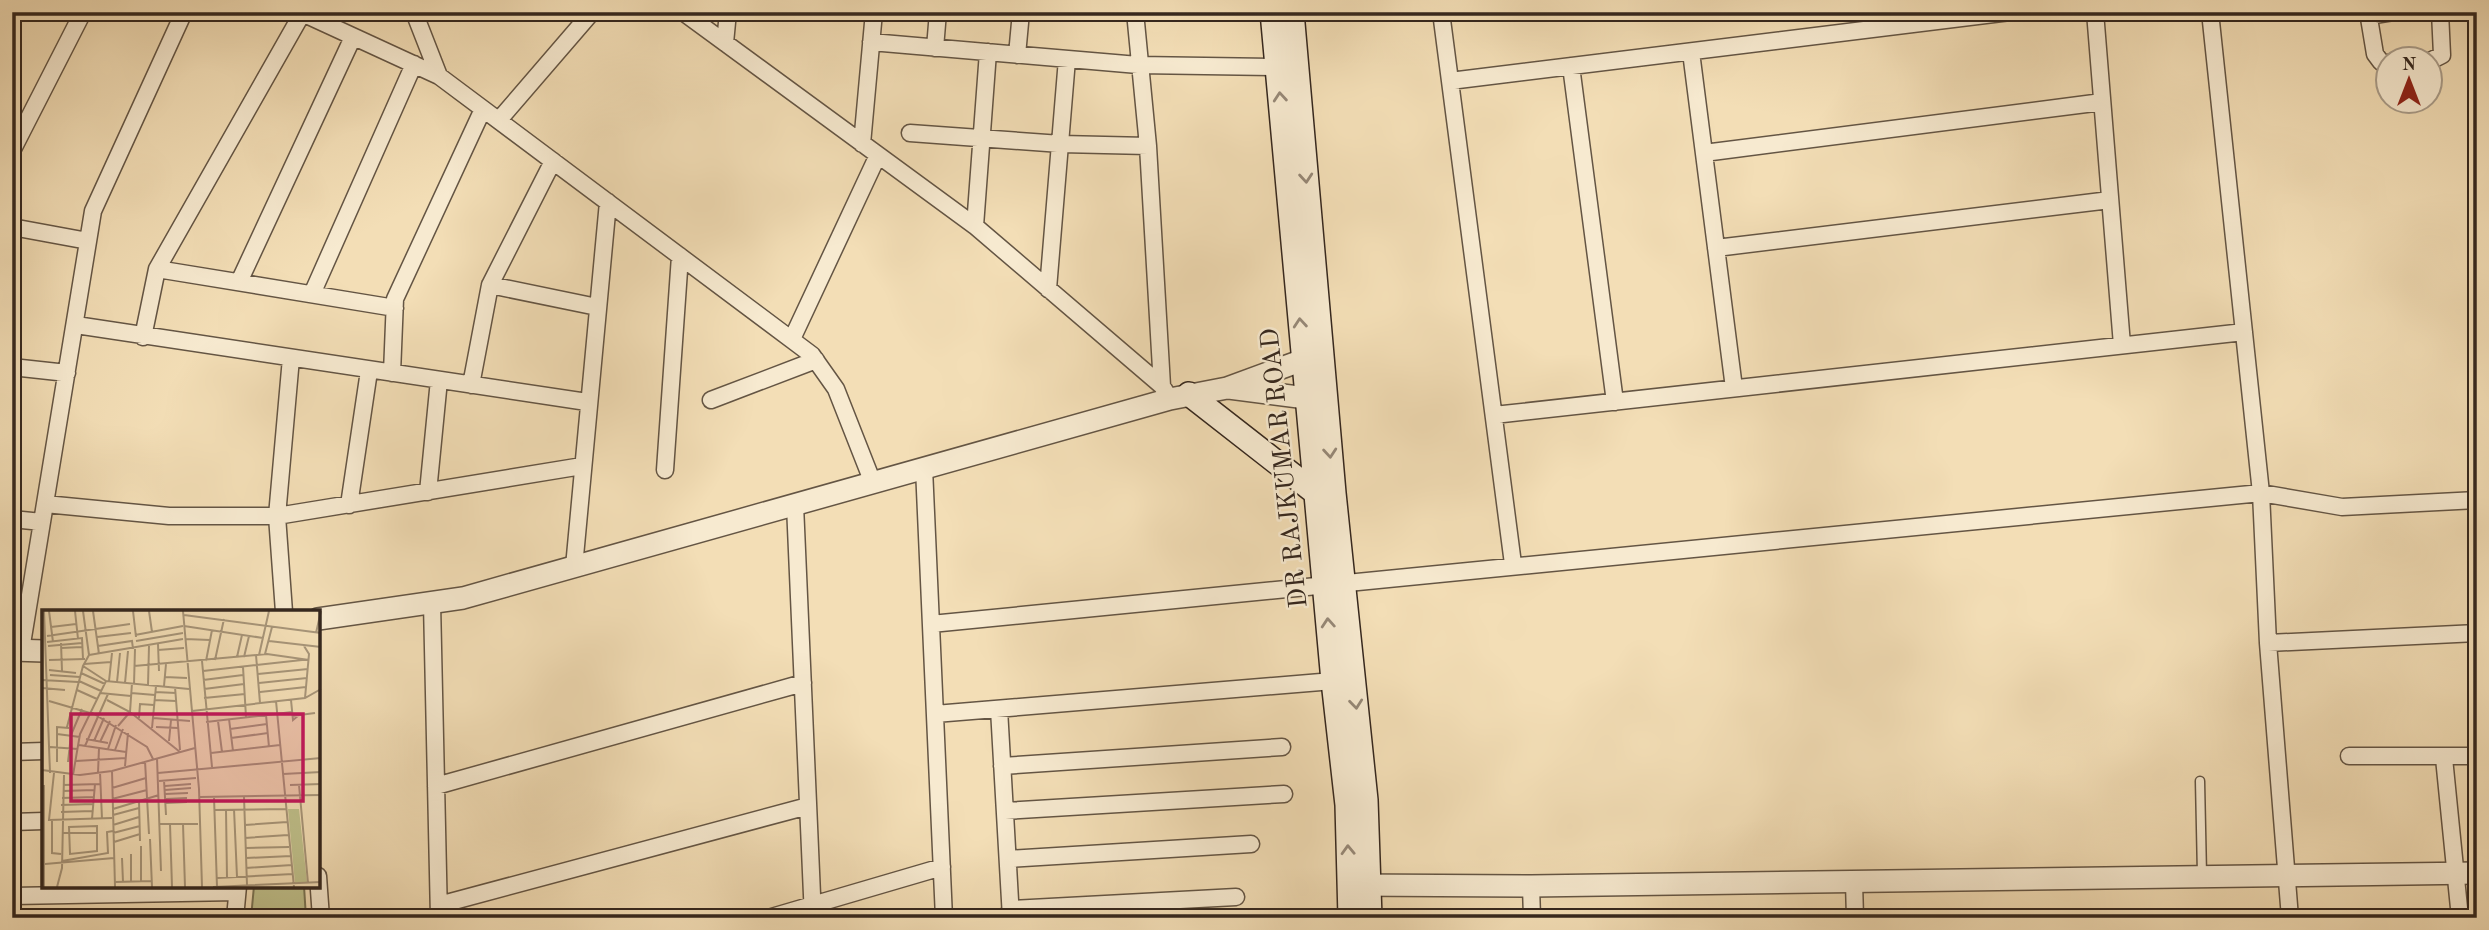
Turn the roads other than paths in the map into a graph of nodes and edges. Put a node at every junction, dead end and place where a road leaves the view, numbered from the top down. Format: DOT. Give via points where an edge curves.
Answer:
graph roads {
  1 [pos="83,12"];
  2 [pos="184,12"];
  3 [pos="414,12"];
  4 [pos="592,12"];
  5 [pos="682,12"];
  6 [pos="728,12"];
  7 [pos="874,12"];
  8 [pos="938,12"];
  9 [pos="1021,12"];
  10 [pos="1135,12"];
  11 [pos="1272,12"];
  12 [pos="1292,12"];
  13 [pos="1441,12"];
  14 [pos="2010,12"];
  15 [pos="2095,12"];
  16 [pos="2210,12"];
  17 [pos="2393,12"];
  18 [pos="2440,12"];
  19 [pos="302,13"];
  20 [pos="2368,14"];
  21 [pos="1878,21"];
  22 [pos="353,37"];
  23 [pos="725,43"];
  24 [pos="872,43"];
  25 [pos="2442,46"];
  26 [pos="935,48"];
  27 [pos="2374,48"];
  28 [pos="989,52"];
  29 [pos="1691,52"];
  30 [pos="1017,55"];
  31 [pos="1067,59"];
  32 [pos="414,64"];
  33 [pos="1138,65"];
  34 [pos="1571,66"];
  35 [pos="1277,67"];
  36 [pos="439,76"];
  37 [pos="1450,81"];
  38 [pos="2102,102"];
  39 [pos="483,109"];
  40 [pos="499,120"];
  41 [pos="910,133"];
  42 [pos="984,139"];
  43 [pos="862,144"];
  44 [pos="1061,144"];
  45 [pos="1148,146"];
  46 [pos="12,152"];
  47 [pos="1704,153"];
  48 [pos="878,155"];
  49 [pos="553,161"];
  50 [pos="2110,200"];
  51 [pos="608,202"];
  52 [pos="975,226"];
  53 [pos="12,227"];
  54 [pos="88,242"];
  55 [pos="1716,248"];
  56 [pos="680,256"];
  57 [pos="157,269"];
  58 [pos="239,282"];
  59 [pos="490,285"];
  60 [pos="1048,289"];
  61 [pos="312,294"];
  62 [pos="597,307"];
  63 [pos="395,308"];
  64 [pos="76,325"];
  65 [pos="2244,332"];
  66 [pos="143,337"];
  67 [pos="792,339"];
  68 [pos="2122,345"];
  69 [pos="291,358"];
  70 [pos="816,360"];
  71 [pos="1312,360"];
  72 [pos="12,367"];
  73 [pos="369,371"];
  74 [pos="67,373"];
  75 [pos="392,373"];
  76 [pos="439,380"];
  77 [pos="471,385"];
  78 [pos="1227,388"];
  79 [pos="1734,388"];
  80 [pos="1173,393"];
  81 [pos="711,400"];
  82 [pos="1316,400"];
  83 [pos="587,402"];
  84 [pos="1615,402"];
  85 [pos="1494,415"];
  86 [pos="582,466"];
  87 [pos="924,468"];
  88 [pos="665,470"];
  89 [pos="873,483"];
  90 [pos="428,492"];
  91 [pos="1326,493"];
  92 [pos="2261,493"];
  93 [pos="2477,500"];
  94 [pos="45,504"];
  95 [pos="349,505"];
  96 [pos="795,505"];
  97 [pos="277,516"];
  98 [pos="12,519"];
  99 [pos="42,522"];
  100 [pos="1513,564"];
  101 [pos="574,567"];
  102 [pos="1335,583"];
  103 [pos="432,603"];
  104 [pos="284,610"];
  105 [pos="320,619"];
  106 [pos="931,624"];
  107 [pos="2477,633"];
  108 [pos="2268,643"];
  109 [pos="17,650"];
  110 [pos="42,651"];
  111 [pos="1333,681"];
  112 [pos="803,683"];
  113 [pos="999,709"];
  114 [pos="935,715"];
  115 [pos="1282,747"];
  116 [pos="42,751"];
  117 [pos="12,752"];
  118 [pos="2349,756"];
  119 [pos="2477,756"];
  120 [pos="2444,758"];
  121 [pos="1002,766"];
  122 [pos="2200,781"];
  123 [pos="436,786"];
  124 [pos="1284,794"];
  125 [pos="808,806"];
  126 [pos="1005,811"];
  127 [pos="42,821"];
  128 [pos="12,822"];
  129 [pos="1251,844"];
  130 [pos="1008,859"];
  131 [pos="942,867"];
  132 [pos="2467,874"];
  133 [pos="2286,877"];
  134 [pos="2202,878"];
  135 [pos="1854,882"];
  136 [pos="1359,885"];
  137 [pos="1531,886"];
  138 [pos="319,888"];
  139 [pos="237,889"];
  140 [pos="12,896"];
  141 [pos="1236,897"];
  142 [pos="439,911"];
  143 [pos="812,911"];
  144 [pos="1011,913"];
  145 [pos="235,918"];
  146 [pos="321,918"];
  147 [pos="768,918"];
  148 [pos="944,918"];
  149 [pos="1350,918"];
  150 [pos="1370,918"];
  151 [pos="1532,918"];
  152 [pos="1855,918"];
  153 [pos="2290,918"];
  154 [pos="2460,918"];
  1 -- 46 [label="street"];
  2 -- 54 [label="street" via="93,211"];
  3 -- 36 [label="street"];
  4 -- 40 [label="street"];
  5 -- 23 [label="street"];
  6 -- 23 [label="street"];
  7 -- 24 [label="street"];
  8 -- 26 [label="street"];
  9 -- 30 [label="street"];
  10 -- 33 [label="street"];
  11 -- 35 [label="main road, DR RAJKUMAR ROAD"];
  12 -- 71 [label="main road, DR RAJKUMAR ROAD, one-way"];
  13 -- 37 [label="street"];
  14 -- 21 [label="street"];
  15 -- 38 [label="street"];
  16 -- 65 [label="street"];
  17 -- 20 [label="street"];
  18 -- 25 [label="street"];
  19 -- 22 [label="street"];
  19 -- 57 [label="street"];
  20 -- 27 [label="street"];
  21 -- 29 [label="street"];
  22 -- 32 [label="street"];
  22 -- 58 [label="street"];
  23 -- 43 [label="street"];
  24 -- 26 [label="street"];
  24 -- 43 [label="street"];
  26 -- 28 [label="street"];
  28 -- 30 [label="street"];
  28 -- 42 [label="street"];
  29 -- 34 [label="street"];
  29 -- 47 [label="street"];
  30 -- 31 [label="street"];
  31 -- 33 [label="street"];
  31 -- 44 [label="street"];
  32 -- 36 [label="street"];
  32 -- 61 [label="street"];
  33 -- 35 [label="street"];
  33 -- 45 [label="street"];
  34 -- 37 [label="street"];
  34 -- 84 [label="street"];
  71 -- 35 [label="main road, DR RAJKUMAR ROAD, one-way"];
  36 -- 39 [label="street"];
  37 -- 85 [label="street"];
  38 -- 47 [label="street"];
  38 -- 50 [label="street"];
  39 -- 40 [label="street"];
  39 -- 63 [label="street" via="395,299"];
  40 -- 49 [label="street"];
  41 -- 42 [label="street"];
  42 -- 44 [label="street"];
  42 -- 52 [label="street"];
  43 -- 48 [label="street"];
  44 -- 45 [label="street"];
  44 -- 60 [label="street"];
  45 -- 80 [label="street"];
  47 -- 55 [label="street"];
  48 -- 52 [label="street"];
  48 -- 67 [label="street"];
  49 -- 51 [label="street"];
  49 -- 59 [label="street"];
  50 -- 55 [label="street"];
  50 -- 68 [label="street"];
  51 -- 56 [label="street"];
  51 -- 62 [label="street"];
  52 -- 60 [label="street"];
  53 -- 54 [label="street"];
  54 -- 64 [label="street"];
  55 -- 79 [label="street"];
  56 -- 67 [label="street"];
  56 -- 88 [label="street"];
  57 -- 58 [label="street"];
  57 -- 66 [label="street"];
  58 -- 61 [label="street"];
  59 -- 62 [label="street"];
  59 -- 77 [label="street"];
  60 -- 80 [label="street"];
  61 -- 63 [label="street"];
  62 -- 83 [label="street"];
  63 -- 75 [label="street"];
  64 -- 66 [label="street"];
  64 -- 74 [label="street"];
  65 -- 68 [label="street"];
  65 -- 92 [label="street"];
  66 -- 69 [label="street"];
  67 -- 70 [label="street"];
  68 -- 79 [label="street"];
  69 -- 73 [label="street"];
  69 -- 97 [label="street"];
  70 -- 81 [label="street"];
  70 -- 89 [label="street" via="836,388"];
  71 -- 78 [label="street"];
  71 -- 82 [label="main road, DR RAJKUMAR ROAD"];
  72 -- 74 [label="street"];
  73 -- 75 [label="street"];
  73 -- 95 [label="street"];
  74 -- 94 [label="street"];
  75 -- 76 [label="street"];
  76 -- 77 [label="street"];
  76 -- 90 [label="street"];
  77 -- 83 [label="street"];
  78 -- 80 [label="street"];
  78 -- 82 [label="street"];
  79 -- 84 [label="street"];
  80 -- 87 [label="street"];
  80 -- 91 [label="main road"];
  82 -- 91 [label="main road, DR RAJKUMAR ROAD"];
  83 -- 86 [label="street"];
  84 -- 85 [label="street"];
  85 -- 100 [label="street"];
  86 -- 90 [label="street"];
  86 -- 101 [label="street"];
  87 -- 89 [label="street"];
  87 -- 106 [label="street"];
  89 -- 96 [label="street"];
  90 -- 95 [label="street"];
  91 -- 102 [label="main road, DR RAJKUMAR ROAD"];
  92 -- 93 [label="street" via="2342,507"];
  92 -- 100 [label="street"];
  92 -- 108 [label="street"];
  94 -- 97 [label="street" via="169,516"];
  94 -- 99 [label="street"];
  95 -- 97 [label="street"];
  96 -- 101 [label="street"];
  96 -- 112 [label="street"];
  97 -- 104 [label="street"];
  98 -- 99 [label="street"];
  99 -- 109 [label="street"];
  100 -- 102 [label="street"];
  101 -- 103 [label="street"];
  102 -- 106 [label="street"];
  111 -- 102 [label="main road, DR RAJKUMAR ROAD, one-way"];
  102 -- 136 [label="main road, DR RAJKUMAR ROAD, one-way" via="1366,800"];
  103 -- 105 [label="street"];
  103 -- 123 [label="street"];
  106 -- 114 [label="street"];
  107 -- 108 [label="street"];
  108 -- 133 [label="street"];
  109 -- 110 [label="street"];
  111 -- 113 [label="street"];
  136 -- 111 [label="main road, DR RAJKUMAR ROAD, one-way"];
  112 -- 123 [label="street"];
  112 -- 125 [label="street"];
  113 -- 114 [label="street"];
  113 -- 121 [label="street"];
  114 -- 131 [label="street"];
  115 -- 121 [label="street"];
  116 -- 117 [label="street"];
  118 -- 120 [label="street"];
  119 -- 120 [label="street"];
  120 -- 132 [label="street"];
  121 -- 126 [label="street"];
  122 -- 134 [label="lane"];
  123 -- 142 [label="street"];
  124 -- 126 [label="street"];
  125 -- 142 [label="street"];
  125 -- 143 [label="street"];
  126 -- 130 [label="street"];
  127 -- 128 [label="street"];
  129 -- 130 [label="street"];
  130 -- 144 [label="street"];
  131 -- 143 [label="street"];
  131 -- 148 [label="street"];
  132 -- 133 [label="street"];
  132 -- 154 [label="street"];
  133 -- 134 [label="street"];
  133 -- 153 [label="street"];
  134 -- 135 [label="street"];
  135 -- 137 [label="street"];
  135 -- 152 [label="street"];
  136 -- 137 [label="street"];
  136 -- 149 [label="main road, DR RAJKUMAR ROAD"];
  136 -- 150 [label="main road, DR RAJKUMAR ROAD"];
  137 -- 151 [label="street"];
  138 -- 146 [label="street"];
  139 -- 140 [label="street"];
  139 -- 145 [label="street"];
  141 -- 144 [label="street"];
  143 -- 147 [label="street"];
}
